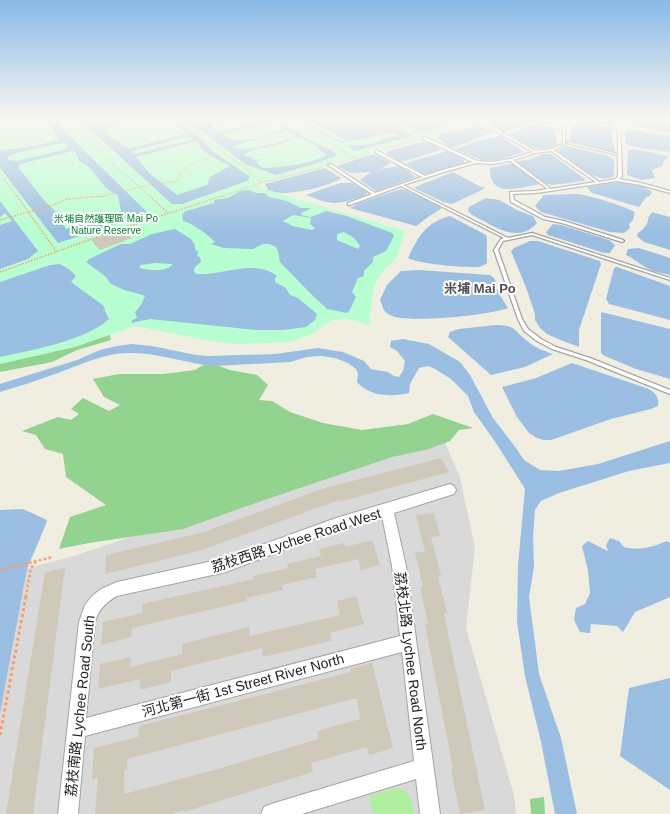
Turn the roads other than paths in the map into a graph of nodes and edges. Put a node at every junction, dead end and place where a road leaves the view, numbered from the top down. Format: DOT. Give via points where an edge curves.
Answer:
graph roads {
  1 [pos="620,155"];
  2 [pos="384,156"];
  3 [pos="464,156"];
  4 [pos="523,156"];
  5 [pos="561,156"];
  6 [pos="511,160"];
  7 [pos="476,162"];
  8 [pos="330,165"];
  9 [pos="424,177"];
  10 [pos="617,180"];
  11 [pos="598,182"];
  12 [pos="402,186"];
  13 [pos="550,189"];
  14 [pos="670,192"];
  15 [pos="375,194"];
  16 [pos="349,204"];
  17 [pos="506,238"];
  18 [pos="622,241"];
  19 [pos="670,280"];
  20 [pos="670,392"];
  21 [pos="450,490"];
  22 [pos="387,509"];
  23 [pos="97,601"];
  24 [pos="409,642"];
  25 [pos="77,729"];
  26 [pos="425,767"];
  27 [pos="68,814"];
  28 [pos="270,814"];
  29 [pos="430,814"];
  1 -- 10 [label="lane" via="620,176"];
  2 -- 9 [label="lane"];
  3 -- 7 [label="lane"];
  4 -- 6 [label="lane"];
  5 -- 11 [label="lane"];
  6 -- 7 [label="lane"];
  6 -- 13 [label="lane"];
  7 -- 9 [label="lane"];
  8 -- 15 [label="lane"];
  9 -- 12 [label="lane"];
  10 -- 11 [label="lane"];
  10 -- 14 [label="lane"];
  11 -- 13 [label="lane"];
  12 -- 15 [label="lane"];
  12 -- 17 [label="lane"];
  13 -- 18 [label="lane" via="511,193 512,201 544,218"];
  15 -- 16 [label="lane"];
  17 -- 19 [label="lane" via="532,234"];
  17 -- 20 [label="lane" via="496,250 526,330 554,348"];
  21 -- 22 [label="street, 荔枝西路 Lychee Road West"];
  22 -- 23 [label="street, 荔枝西路 Lychee Road West" via="336,524 226,565 110,591"];
  22 -- 24 [label="street, 荔枝北路 Lychee Road North" via="399,566"];
  23 -- 25 [label="street, 荔枝南路 Lychee Road South" via="87,622"];
  24 -- 25 [label="street, 河北第一街 1st Street River North"];
  24 -- 26 [label="street, 荔枝北路 Lychee Road North"];
  25 -- 27 [label="street, 荔枝南路 Lychee Road South"];
  26 -- 28 [label="street"];
  26 -- 29 [label="street, 荔枝北路 Lychee Road North"];
}
